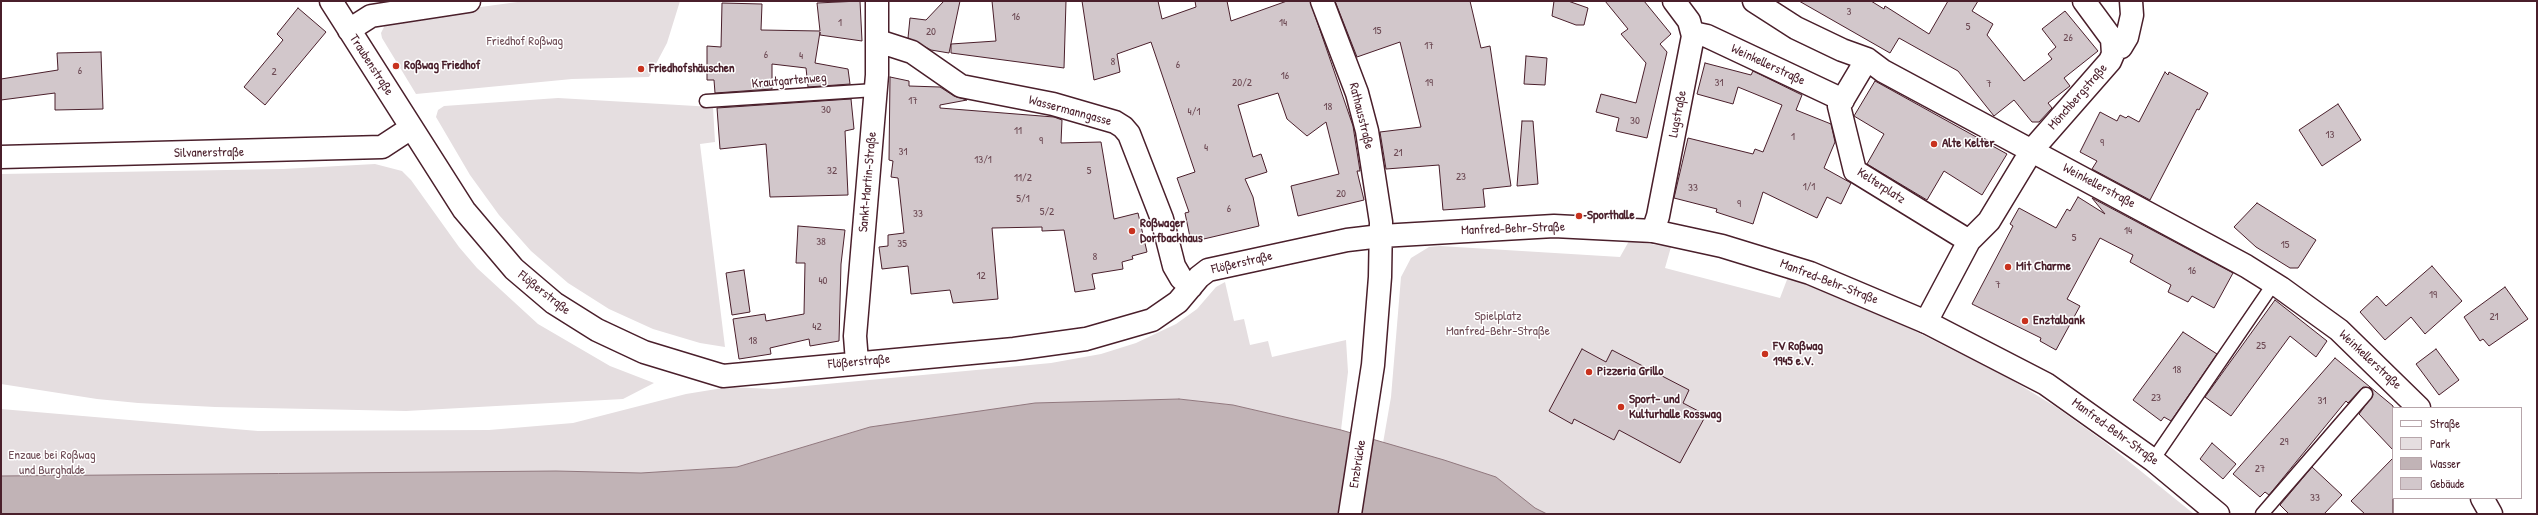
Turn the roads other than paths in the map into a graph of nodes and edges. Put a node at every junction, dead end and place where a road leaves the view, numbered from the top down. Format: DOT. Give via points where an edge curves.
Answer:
graph roads {
  1 [pos="331,1"];
  2 [pos="469,1"];
  3 [pos="877,1"];
  4 [pos="1322,1"];
  5 [pos="1754,1"];
  6 [pos="2084,1"];
  7 [pos="2132,1"];
  8 [pos="1679,3"];
  9 [pos="349,30"];
  10 [pos="1693,33"];
  11 [pos="878,40"];
  12 [pos="2114,47"];
  13 [pos="1868,59"];
  14 [pos="875,90"];
  15 [pos="1843,100"];
  16 [pos="706,101"];
  17 [pos="411,128"];
  18 [pos="2032,150"];
  19 [pos="1,157"];
  20 [pos="1653,232"];
  21 [pos="1381,236"];
  22 [pos="1970,241"];
  23 [pos="2274,283"];
  24 [pos="1191,287"];
  25 [pos="1926,322"];
  26 [pos="857,362"];
  27 [pos="2366,394"];
  28 [pos="2419,407"];
  29 [pos="1366,413"];
  30 [pos="2153,460"];
  31 [pos="2483,499"];
  32 [pos="1350,514"];
  33 [pos="2218,514"];
  34 [pos="2262,514"];
  35 [pos="2491,514"];
  1 -- 9 [label="street, Traubenstraße"];
  2 -- 9 [label="street" via="371,16"];
  3 -- 11 [label="street, Sankt-Martin-Straße"];
  4 -- 21 [label="street, Rathausstraße" via="1357,93 1367,131"];
  5 -- 13 [label="street, Weinkellerstraße" via="1819,40"];
  6 -- 12 [label="street" via="2109,32"];
  7 -- 12 [label="street" via="2127,37 2122,47"];
  8 -- 10 [label="street"];
  9 -- 17 [label="street, Traubenstraße"];
  10 -- 15 [label="street, Weinkellerstraße" via="1707,36"];
  10 -- 20 [label="street, Lugstraße"];
  11 -- 14 [label="street, Sankt-Martin-Straße"];
  11 -- 24 [label="street, Wassermanngasse" via="912,52 961,86 1053,104 1115,122 1123,127 1129,134 1162,219 1174,266 1181,278"];
  12 -- 18 [label="street, Mönchbergstraße" via="2110,61"];
  13 -- 15 [label="street, Kelterplatz"];
  13 -- 18 [label="street, Weinkellerstraße" via="1883,71"];
  14 -- 16 [label="lane, Krautgartenweg"];
  14 -- 26 [label="street, Sankt-Martin-Straße" via="855,336"];
  15 -- 22 [label="street, Kelterplatz" via="1839,106 1854,171"];
  17 -- 19 [label="street, Silvanerstraße" via="382,147"];
  17 -- 26 [label="street, Flößerstraße" via="464,210 496,251 533,287 597,330 644,352 723,376"];
  18 -- 22 [label="street" via="1989,221"];
  18 -- 23 [label="street, Weinkellerstraße"];
  20 -- 21 [label="street, Manfred-Behr-Straße" via="1554,226"];
  20 -- 25 [label="street, Manfred-Behr-Straße" via="1722,246 1810,273"];
  21 -- 24 [label="street, Flößerstraße" via="1347,240 1214,268 1203,273"];
  21 -- 29 [label="street, Rathausstraße" via="1378,323"];
  22 -- 25 [label="street"];
  23 -- 28 [label="street, Weinkellerstraße" via="2339,330"];
  23 -- 30 [label="lane"];
  24 -- 26 [label="street, Flößerstraße" via="1173,306 1152,320 1105,335 1014,349"];
  25 -- 30 [label="street, Manfred-Behr-Straße" via="2046,384"];
  27 -- 34 [label="lane"];
  29 -- 32 [label="street, Enzbrücke"];
  30 -- 33 [label="street, Manfred-Behr-Straße"];
  31 -- 35 [label="street"];
}
